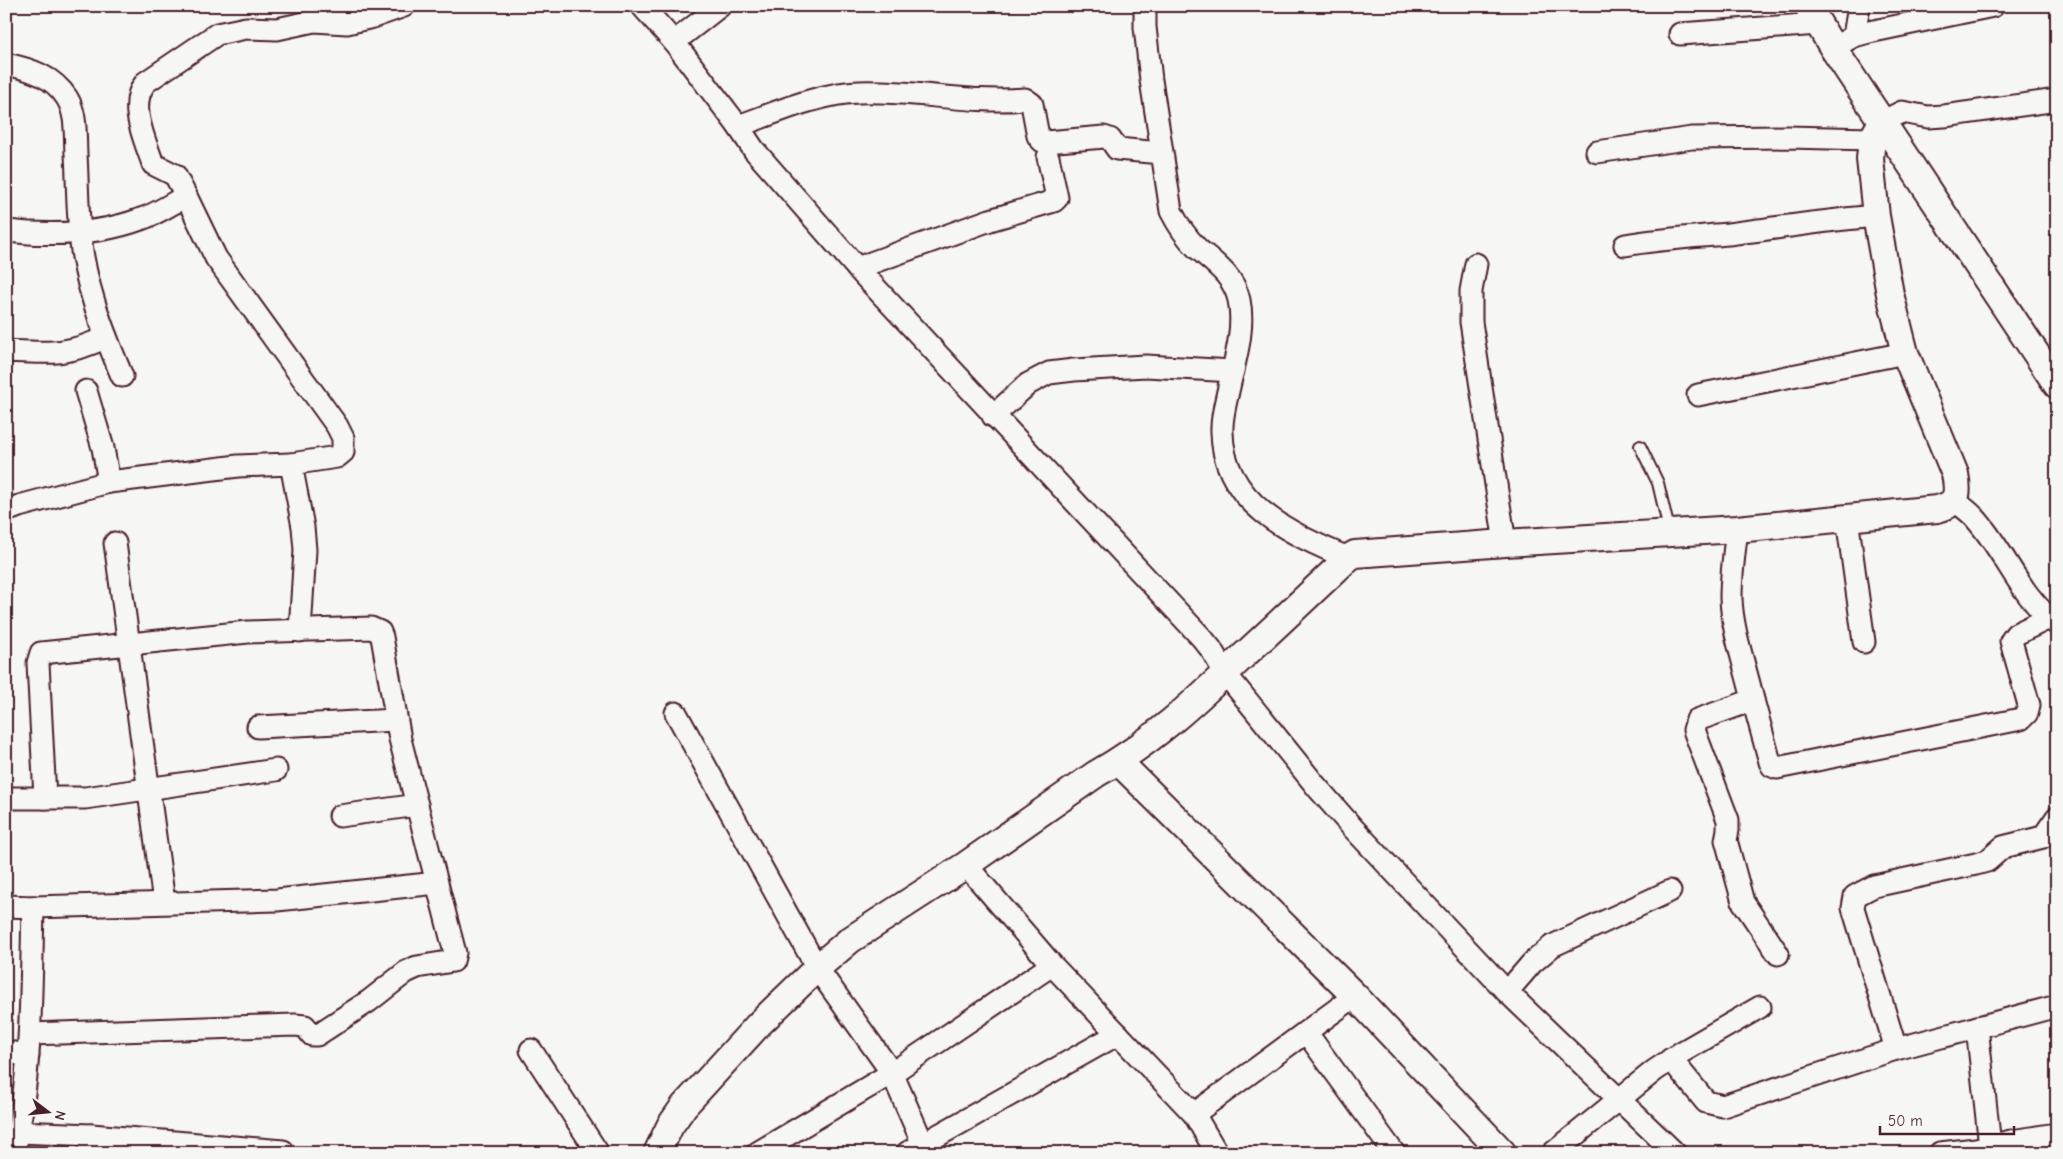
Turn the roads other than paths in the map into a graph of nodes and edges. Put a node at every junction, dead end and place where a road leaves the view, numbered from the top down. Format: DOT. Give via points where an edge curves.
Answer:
graph roads {
  1 [pos="404,6"];
  2 [pos="642,6"];
  3 [pos="720,6"];
  4 [pos="1145,6"];
  5 [pos="1859,6"];
  6 [pos="1993,6"];
  7 [pos="1813,15"];
  8 [pos="1680,34"];
  9 [pos="674,42"];
  10 [pos="1844,42"];
  11 [pos="6,64"];
  12 [pos="2057,100"];
  13 [pos="738,126"];
  14 [pos="1877,131"];
  15 [pos="1596,152"];
  16 [pos="1162,153"];
  17 [pos="1048,157"];
  18 [pos="186,196"];
  19 [pos="1876,216"];
  20 [pos="6,231"];
  21 [pos="80,233"];
  22 [pos="1625,245"];
  23 [pos="1476,264"];
  24 [pos="857,268"];
  25 [pos="106,337"];
  26 [pos="6,351"];
  27 [pos="1905,353"];
  28 [pos="1233,371"];
  29 [pos="122,376"];
  30 [pos="2057,385"];
  31 [pos="86,391"];
  32 [pos="1698,394"];
  33 [pos="993,416"];
  34 [pos="1640,446"];
  35 [pos="291,464"];
  36 [pos="109,482"];
  37 [pos="1954,500"];
  38 [pos="6,511"];
  39 [pos="1847,518"];
  40 [pos="1737,529"];
  41 [pos="1670,534"];
  42 [pos="115,543"];
  43 [pos="1505,543"];
  44 [pos="1348,558"];
  45 [pos="2053,621"];
  46 [pos="300,631"];
  47 [pos="1864,642"];
  48 [pos="128,644"];
  49 [pos="1225,674"];
  50 [pos="1753,700"];
  51 [pos="676,713"];
  52 [pos="396,720"];
  53 [pos="258,727"];
  54 [pos="1118,761"];
  55 [pos="276,770"];
  56 [pos="149,787"];
  57 [pos="6,798"];
  58 [pos="44,798"];
  59 [pos="417,805"];
  60 [pos="340,816"];
  61 [pos="2057,817"];
  62 [pos="966,865"];
  63 [pos="437,883"];
  64 [pos="1670,891"];
  65 [pos="164,902"];
  66 [pos="6,906"];
  67 [pos="34,907"];
  68 [pos="1778,954"];
  69 [pos="1052,965"];
  70 [pos="817,968"];
  71 [pos="1506,992"];
  72 [pos="1355,996"];
  73 [pos="2057,1006"];
  74 [pos="1760,1007"];
  75 [pos="1977,1027"];
  76 [pos="1306,1032"];
  77 [pos="1118,1034"];
  78 [pos="29,1044"];
  79 [pos="1896,1049"];
  80 [pos="531,1050"];
  81 [pos="6,1052"];
  82 [pos="1671,1059"];
  83 [pos="892,1073"];
  84 [pos="1620,1100"];
  85 [pos="1194,1114"];
  86 [pos="19,1132"];
  87 [pos="2057,1134"];
  88 [pos="90,1144"];
  89 [pos="1561,1146"];
  90 [pos="1990,1146"];
  91 [pos="919,1150"];
  92 [pos="283,1151"];
  93 [pos="14,1153"];
  94 [pos="598,1153"];
  95 [pos="657,1153"];
  96 [pos="757,1153"];
  97 [pos="1218,1153"];
  98 [pos="1394,1153"];
  99 [pos="1503,1153"];
  100 [pos="1675,1153"];
  101 [pos="1940,1153"];
  1 -- 18 [label="street" via="347,23 314,21 277,29 246,28 217,34 146,82 140,88 136,104 153,164 176,176"];
  2 -- 9 [label="street"];
  3 -- 9 [label="street"];
  4 -- 16 [label="street" via="1150,71"];
  5 -- 10 [label="street"];
  6 -- 10 [label="street"];
  7 -- 8 [label="street"];
  7 -- 10 [label="street"];
  9 -- 13 [label="street"];
  10 -- 14 [label="street"];
  11 -- 21 [label="street" via="31,70 46,78 59,87 68,100 74,127"];
  12 -- 14 [label="street" via="1944,116 1928,117 1902,112"];
  13 -- 16 [label="street" via="824,98 856,92 895,92 955,99 1025,99 1032,104 1038,136 1042,141 1104,138 1110,139 1117,149"];
  13 -- 24 [label="street" via="754,150"];
  14 -- 15 [label="street" via="1795,137 1692,138"];
  14 -- 19 [label="street" via="1870,159"];
  14 -- 30 [label="street" via="1948,218"];
  16 -- 28 [label="street" via="1171,211 1196,247 1224,271 1239,299 1240,324"];
  17 -- 24 [label="street" via="1057,198 1054,201 990,220"];
  18 -- 21 [label="street" via="141,219"];
  18 -- 35 [label="street" via="216,258 343,438 342,452 337,457"];
  19 -- 22 [label="street"];
  19 -- 27 [label="street"];
  20 -- 21 [label="street"];
  21 -- 25 [label="street" via="87,274"];
  23 -- 43 [label="street" via="1471,291 1471,322"];
  24 -- 33 [label="street"];
  25 -- 26 [label="street" via="69,352"];
  25 -- 29 [label="street"];
  27 -- 32 [label="street"];
  27 -- 37 [label="street" via="1955,474"];
  28 -- 33 [label="street" via="1146,366 1049,373 1028,384"];
  28 -- 44 [label="street" via="1222,430 1223,448 1236,482 1258,509 1288,531"];
  31 -- 36 [label="street" via="101,439"];
  33 -- 49 [label="street" via="1202,638"];
  34 -- 41 [label="lane" via="1658,483"];
  35 -- 36 [label="street" via="238,466"];
  35 -- 46 [label="street" via="305,550"];
  36 -- 38 [label="street"];
  37 -- 39 [label="street" via="1937,509"];
  37 -- 45 [label="street" via="1975,518 2026,593"];
  39 -- 40 [label="street"];
  39 -- 47 [label="street"];
  40 -- 41 [label="street"];
  40 -- 50 [label="street" via="1731,600"];
  41 -- 43 [label="street"];
  42 -- 48 [label="street"];
  43 -- 44 [label="street" via="1361,552"];
  44 -- 49 [label="street"];
  45 -- 50 [label="street" via="2016,634 2011,642 2029,705 2021,719 1777,768 1770,762"];
  46 -- 48 [label="street" via="248,632"];
  46 -- 52 [label="street" via="371,628 380,632"];
  48 -- 56 [label="street"];
  48 -- 58 [label="street" via="41,653 38,663"];
  49 -- 54 [label="street" via="1162,731"];
  49 -- 71 [label="street" via="1334,807"];
  50 -- 68 [label="street" via="1697,720 1694,730 1728,820 1726,840 1743,902"];
  51 -- 70 [label="street"];
  52 -- 53 [label="street"];
  52 -- 59 [label="street"];
  54 -- 62 [label="street"];
  54 -- 72 [label="street"];
  55 -- 56 [label="street"];
  56 -- 58 [label="street" via="85,798"];
  56 -- 65 [label="street"];
  57 -- 58 [label="street"];
  59 -- 60 [label="street"];
  59 -- 63 [label="street"];
  61 -- 79 [label="street" via="2043,837 2002,847 1987,861 1874,886 1855,896 1853,908"];
  62 -- 69 [label="street"];
  62 -- 70 [label="street" via="850,940"];
  63 -- 65 [label="street" via="277,900"];
  63 -- 78 [label="street" via="455,953 453,961 406,972 318,1035 312,1035 308,1028 302,1026"];
  64 -- 71 [label="street" via="1552,946"];
  65 -- 67 [label="street"];
  66 -- 67 [label="street"];
  67 -- 78 [label="street"];
  69 -- 77 [label="street"];
  69 -- 83 [label="street"];
  70 -- 83 [label="street"];
  70 -- 95 [label="street" via="758,1024 684,1106"];
  71 -- 84 [label="street"];
  72 -- 76 [label="street"];
  72 -- 99 [label="street"];
  73 -- 75 [label="street"];
  74 -- 82 [label="street"];
  75 -- 79 [label="street"];
  75 -- 90 [label="street"];
  76 -- 85 [label="street"];
  76 -- 98 [label="street"];
  77 -- 85 [label="street"];
  77 -- 91 [label="street"];
  78 -- 81 [label="street"];
  78 -- 86 [label="street"];
  79 -- 82 [label="street" via="1723,1106 1706,1102"];
  80 -- 94 [label="street"];
  82 -- 84 [label="street"];
  83 -- 91 [label="street"];
  83 -- 96 [label="street"];
  84 -- 89 [label="street"];
  84 -- 100 [label="street"];
  85 -- 97 [label="street"];
  86 -- 88 [label="street"];
  86 -- 93 [label="street"];
  87 -- 90 [label="street"];
  88 -- 92 [label="street"];
  90 -- 101 [label="street"];
}
